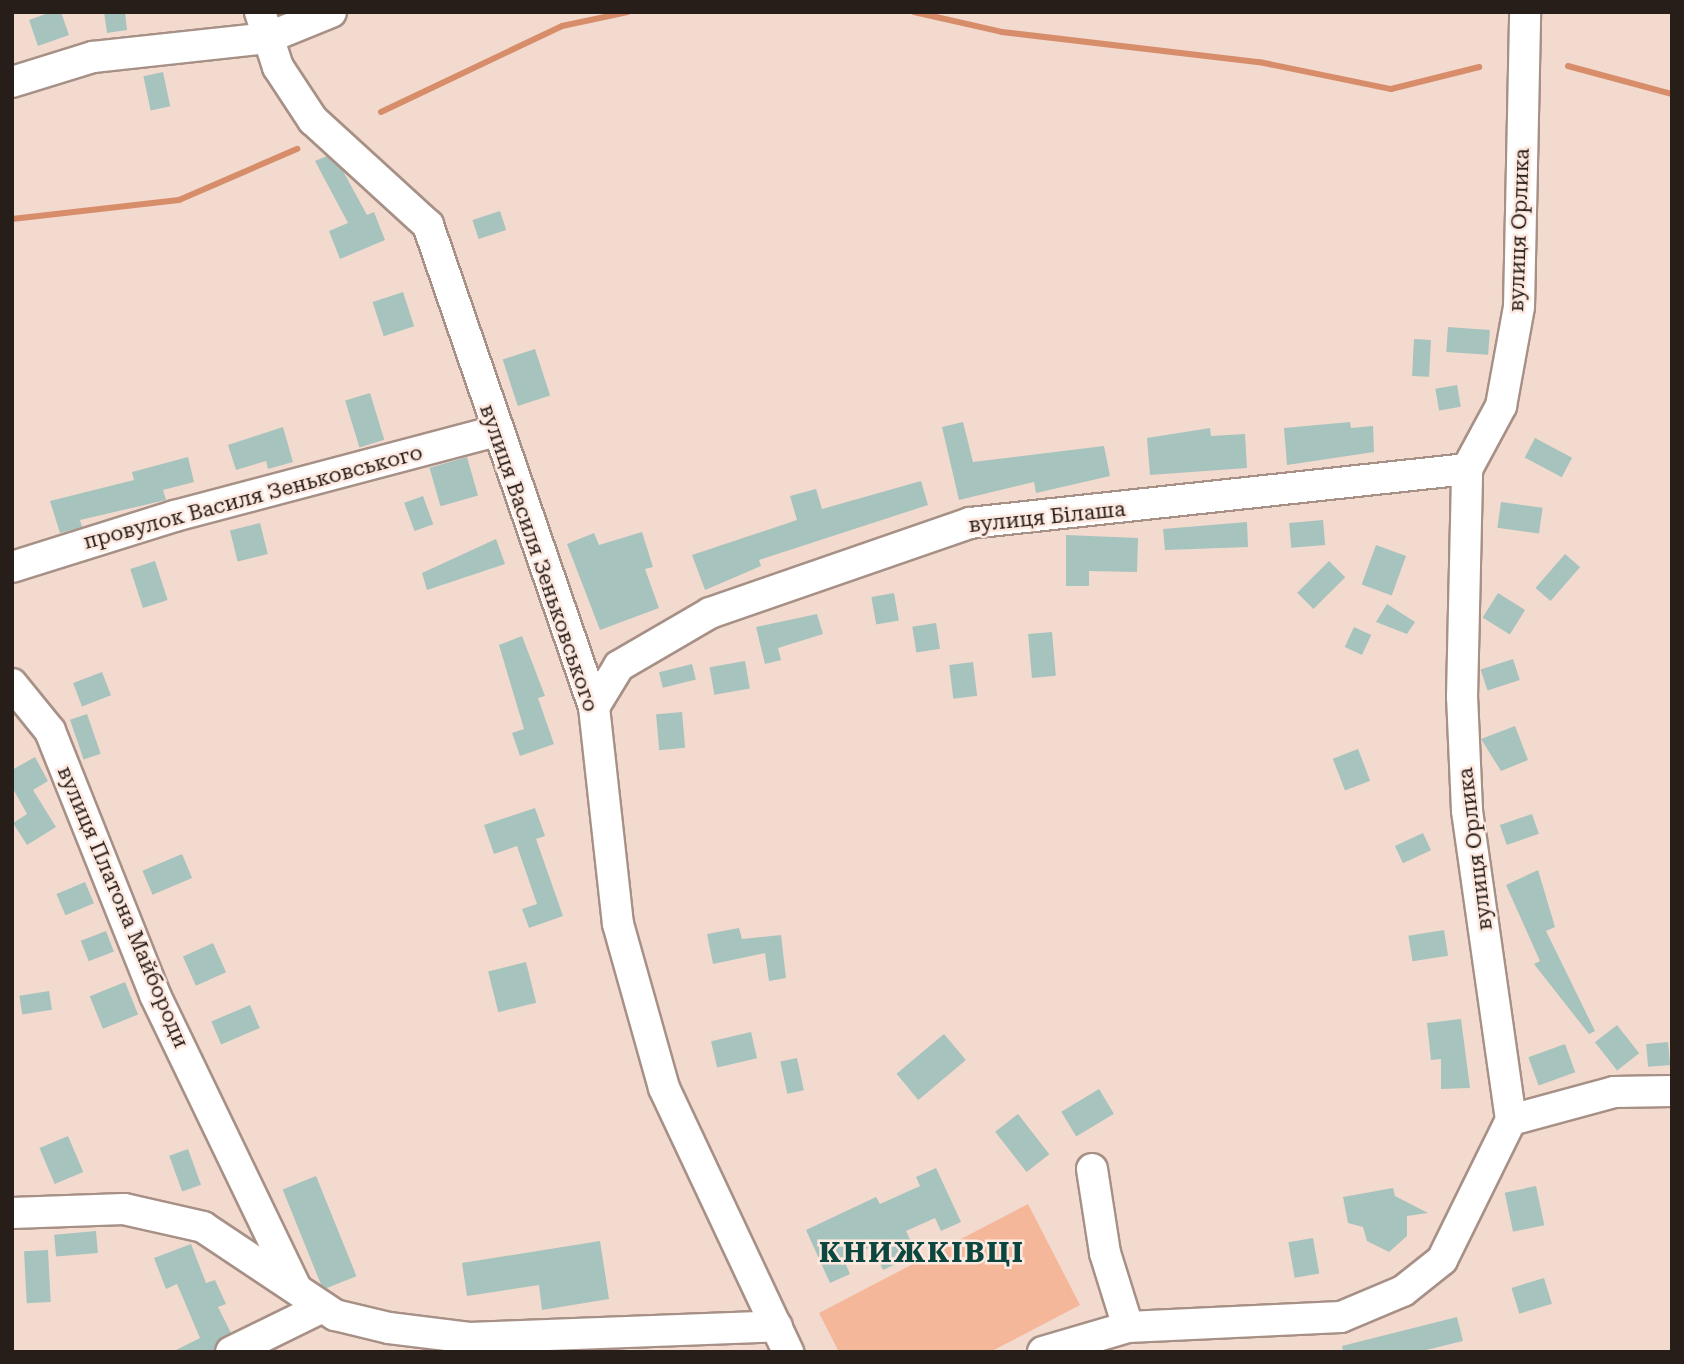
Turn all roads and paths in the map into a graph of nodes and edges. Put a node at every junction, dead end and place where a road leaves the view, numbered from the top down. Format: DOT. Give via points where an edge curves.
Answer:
graph roads {
  1 [pos="331,12"];
  2 [pos="1525,12"];
  3 [pos="263,25"];
  4 [pos="12,82"];
  5 [pos="494,432"];
  6 [pos="1466,469"];
  7 [pos="12,567"];
  8 [pos="12,684"];
  9 [pos="594,707"];
  10 [pos="1672,1091"];
  11 [pos="1511,1120"];
  12 [pos="1092,1169"];
  13 [pos="12,1213"];
  14 [pos="296,1288"];
  15 [pos="323,1307"];
  16 [pos="1119,1337"];
  17 [pos="1161,1338"];
  18 [pos="783,1339"];
  19 [pos="231,1352"];
  20 [pos="1043,1352"];
  1 -- 3 [label="street"];
  2 -- 6 [label="street, вулиця Орлика" via="1519,307 1501,406"];
  3 -- 4 [label="street" via="93,57"];
  3 -- 5 [label="street, вулиця Василя Зеньковського" via="278,67 313,120 428,225"];
  5 -- 7 [label="street, провулок Василя Зеньковського" via="163,519"];
  5 -- 9 [label="street, вулиця Василя Зеньковського"];
  6 -- 9 [label="street, вулиця Білаша" via="970,523 710,614 647,644 619,666"];
  6 -- 11 [label="street, вулиця Орлика" via="1462,697 1467,810"];
  8 -- 14 [label="street, вулиця Платона Майбороди" via="50,731 155,995"];
  9 -- 18 [label="street, вулиця Василя Зеньковського" via="618,924 664,1088"];
  10 -- 11 [label="street" via="1614,1092"];
  11 -- 17 [label="street" via="1442,1260 1402,1292 1341,1317"];
  12 -- 16 [label="street"];
  13 -- 14 [label="street" via="124,1209 203,1227"];
  14 -- 15 [label="street"];
  15 -- 18 [label="street" via="389,1328 471,1338"];
  15 -- 19 [label="street"];
  16 -- 17 [label="street"];
  16 -- 20 [label="street"];
}
